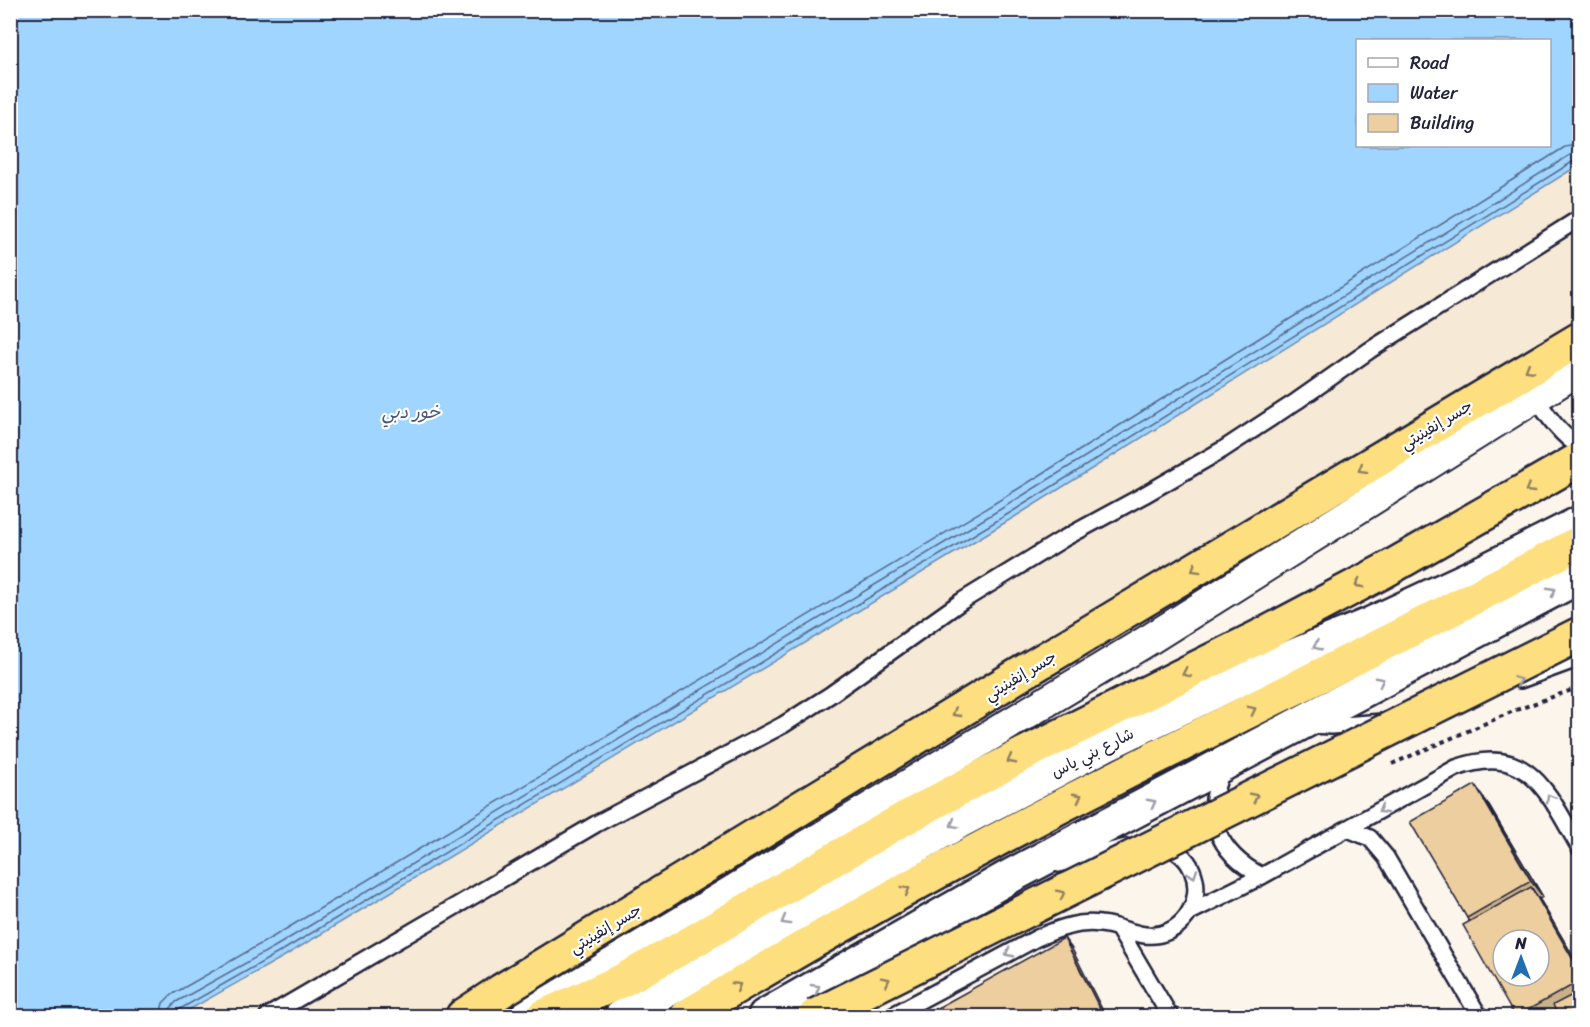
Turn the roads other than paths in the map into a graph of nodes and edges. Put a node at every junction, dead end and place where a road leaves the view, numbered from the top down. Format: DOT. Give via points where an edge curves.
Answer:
graph roads {
  1 [pos="1580,218"];
  2 [pos="1580,339"];
  3 [pos="1580,369"];
  4 [pos="1535,397"];
  5 [pos="1580,447"];
  6 [pos="1580,459"];
  7 [pos="1580,523"];
  8 [pos="1580,542"];
  9 [pos="1580,576"];
  10 [pos="1580,634"];
  11 [pos="1580,658"];
  12 [pos="1299,724"];
  13 [pos="1226,764"];
  14 [pos="1347,829"];
  15 [pos="1580,848"];
  16 [pos="1262,876"];
  17 [pos="1007,878"];
  18 [pos="1190,912"];
  19 [pos="1118,928"];
  20 [pos="268,1017"];
  21 [pos="464,1017"];
  22 [pos="525,1017"];
  23 [pos="544,1017"];
  24 [pos="622,1017"];
  25 [pos="687,1017"];
  26 [pos="765,1017"];
  27 [pos="815,1017"];
  28 [pos="891,1017"];
  29 [pos="1170,1017"];
  30 [pos="1479,1017"];
  1 -- 20 [label="lane" via="1222,450 962,601 783,724 596,824"];
  2 -- 21 [label="highway, جسر إنفينيتي, one-way" via="1007,682"];
  3 -- 4 [label="street"];
  4 -- 5 [label="lane" via="1556,427"];
  4 -- 22 [label="street" via="1150,639"];
  6 -- 23 [label="highway, one-way" via="1267,633 1022,754 623,980"];
  7 -- 24 [label="main road, شارع بني ياس, one-way" via="1487,570 1253,673 1106,744 960,821"];
  25 -- 8 [label="highway, one-way" via="939,871"];
  12 -- 9 [label="main road, one-way"];
  27 -- 10 [label="highway, one-way, bridge"];
  12 -- 11 [label="lane, one-way" via="1363,724 1416,716"];
  12 -- 13 [label="main road"];
  13 -- 16 [label="lane" via="1213,800 1214,820 1231,854"];
  17 -- 13 [label="main road, one-way"];
  15 -- 14 [label="lane, one-way" via="1535,778 1518,766 1498,760 1476,760 1456,768"];
  14 -- 16 [label="lane"];
  14 -- 30 [label="lane" via="1370,838 1386,857"];
  16 -- 18 [label="lane"];
  17 -- 18 [label="lane, one-way" via="1155,842 1183,855 1192,868 1196,898"];
  26 -- 17 [label="main road, one-way"];
  18 -- 19 [label="lane" via="1172,930 1159,934"];
  19 -- 28 [label="lane, one-way" via="1078,924 1057,929"];
  19 -- 29 [label="lane"];
}
